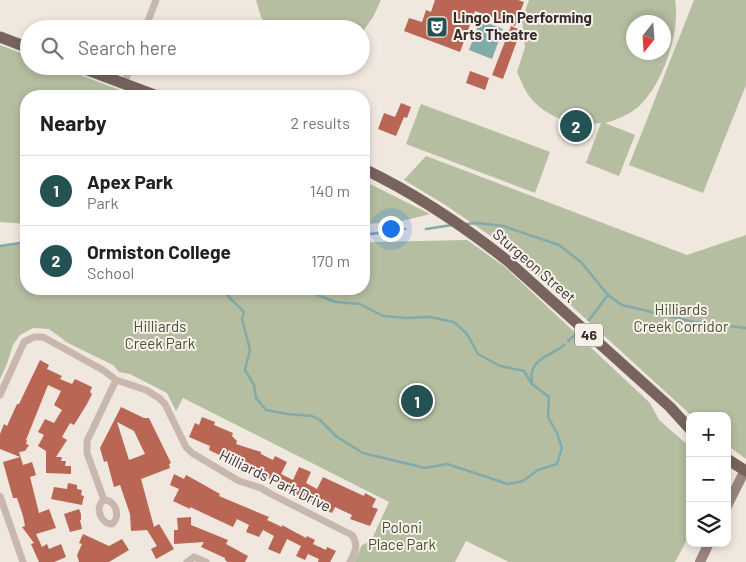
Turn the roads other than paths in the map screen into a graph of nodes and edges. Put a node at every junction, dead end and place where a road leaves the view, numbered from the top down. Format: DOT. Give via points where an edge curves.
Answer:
graph roads {
  1 [pos="156,0"];
  2 [pos="148,20"];
  3 [pos="0,37"];
  4 [pos="20,45"];
  5 [pos="100,75"];
  6 [pos="128,75"];
  7 [pos="124,84"];
  8 [pos="140,90"];
  9 [pos="370,171"];
  10 [pos="116,380"];
  11 [pos="0,395"];
  12 [pos="686,425"];
  13 [pos="731,462"];
  14 [pos="745,471"];
  15 [pos="0,496"];
  16 [pos="104,500"];
  17 [pos="729,502"];
  18 [pos="707,547"];
  19 [pos="23,562"];
  20 [pos="187,562"];
  21 [pos="206,562"];
  22 [pos="350,562"];
  23 [pos="700,562"];
  1 -- 2 [label="street"];
  3 -- 4 [label="main road"];
  5 -- 7 [label="main road"];
  6 -- 7 [label="street"];
  7 -- 8 [label="main road"];
  9 -- 12 [label="main road, Sturgeon Street / 46" via="439,210 509,262"];
  10 -- 11 [label="street, Hilliards Park Drive" via="43,337 34,336 24,342"];
  10 -- 16 [label="street" via="87,441 87,453"];
  10 -- 22 [label="street, Hilliards Park Drive" via="146,390 165,404 186,447 200,459 352,535 357,548"];
  13 -- 14 [label="main road"];
  14 -- 17 [label="street"];
  15 -- 19 [label="street"];
  18 -- 23 [label="street"];
  20 -- 21 [label="street" via="194,557"];
}
